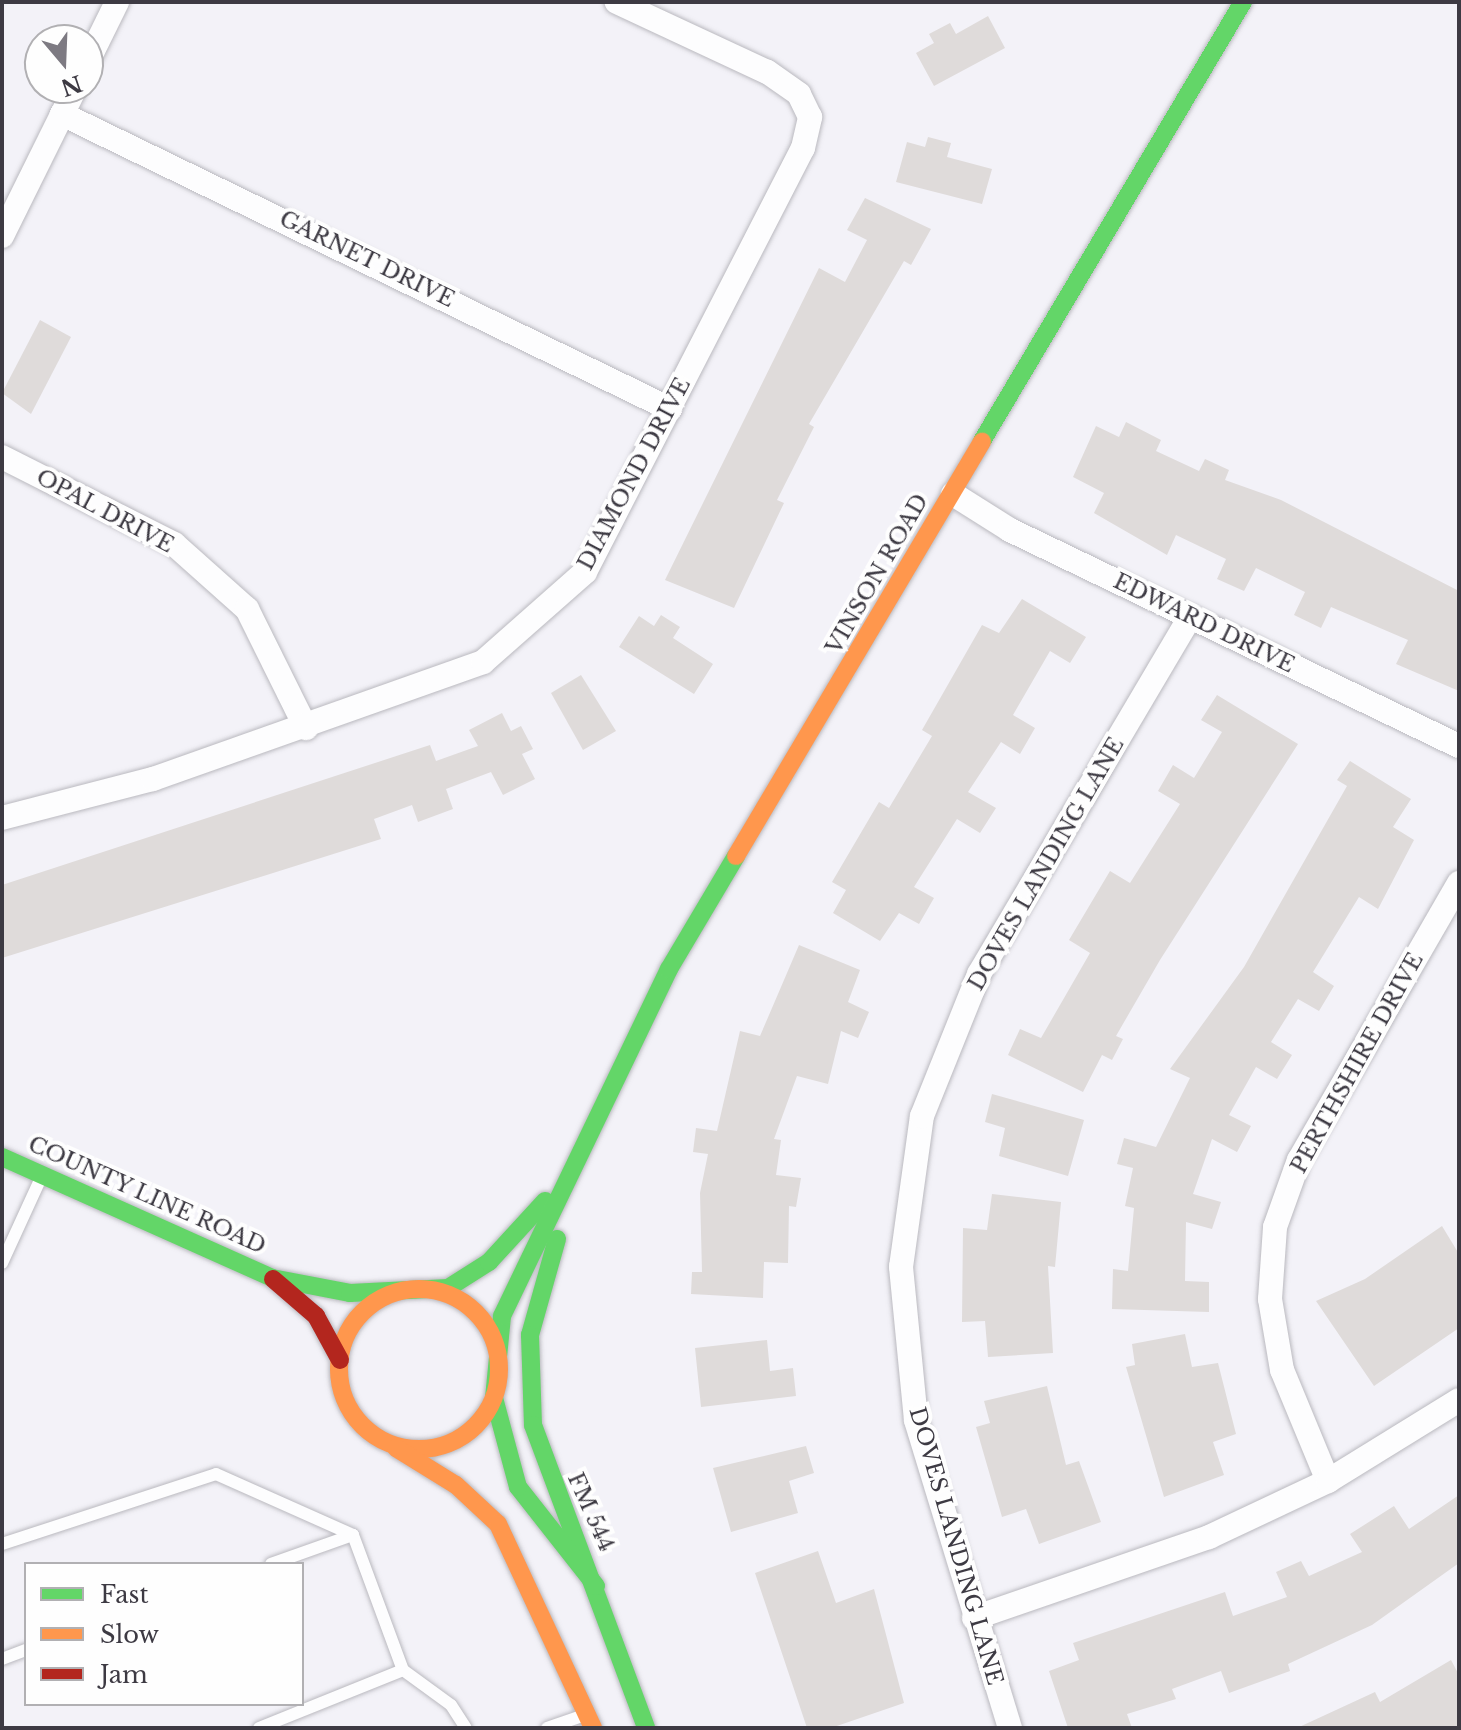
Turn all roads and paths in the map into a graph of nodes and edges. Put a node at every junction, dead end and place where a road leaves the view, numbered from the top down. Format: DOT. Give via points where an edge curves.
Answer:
graph roads {
  1 [pos="117,2"];
  2 [pos="617,2"];
  3 [pos="1243,2"];
  4 [pos="104,28"];
  5 [pos="67,104"];
  6 [pos="62,114"];
  7 [pos="2,236"];
  8 [pos="670,409"];
  9 [pos="2,457"];
  10 [pos="953,494"];
  11 [pos="1190,617"];
  12 [pos="306,728"];
  13 [pos="1459,746"];
  14 [pos="2,818"];
  15 [pos="1459,883"];
  16 [pos="2,1157"];
  17 [pos="42,1175"];
  18 [pos="571,1179"];
  19 [pos="2,1263"];
  20 [pos="272,1278"];
  21 [pos="437,1291"];
  22 [pos="387,1295"];
  23 [pos="498,1355"];
  24 [pos="340,1360"];
  25 [pos="494,1398"];
  26 [pos="1459,1400"];
  27 [pos="386,1441"];
  28 [pos="1328,1481"];
  29 [pos="353,1535"];
  30 [pos="2,1544"];
  31 [pos="277,1562"];
  32 [pos="596,1586"];
  33 [pos="974,1618"];
  34 [pos="24,1651"];
  35 [pos="2,1659"];
  36 [pos="403,1670"];
  37 [pos="592,1721"];
  38 [pos="259,1728"];
  39 [pos="466,1728"];
  40 [pos="547,1728"];
  41 [pos="646,1728"];
  42 [pos="1010,1728"];
  1 -- 4 [label="street"];
  2 -- 8 [label="street, DIAMOND DRIVE" via="767,72 799,94 810,117 803,148"];
  3 -- 10 [label="main road, VINSON ROAD"];
  5 -- 6 [label="street"];
  6 -- 7 [label="street"];
  6 -- 8 [label="street, GARNET DRIVE"];
  8 -- 12 [label="street, DIAMOND DRIVE" via="585,572 536,618 483,662"];
  9 -- 12 [label="street, OPAL DRIVE" via="174,544 247,609"];
  10 -- 11 [label="street, EDWARD DRIVE" via="1010,530"];
  10 -- 18 [label="main road, VINSON ROAD" via="669,969"];
  11 -- 13 [label="street, EDWARD DRIVE"];
  11 -- 33 [label="street, DOVES LANDING LANE" via="979,974 922,1116 901,1267 913,1389"];
  12 -- 14 [label="street, DIAMOND DRIVE"];
  15 -- 28 [label="street, PERTHSHIRE DRIVE" via="1299,1160 1275,1227 1270,1299 1282,1370"];
  16 -- 17 [label="main road, COUNTY LINE ROAD"];
  17 -- 19 [label="lane"];
  17 -- 20 [label="main road, COUNTY LINE ROAD"];
  18 -- 21 [label="main road" via="489,1262"];
  18 -- 23 [label="main road" via="502,1316"];
  18 -- 32 [label="main road, FM 544" via="536,1308 529,1362 536,1439"];
  20 -- 22 [label="main road"];
  20 -- 24 [label="main road" via="316,1316"];
  21 -- 22 [label="main road"];
  21 -- 23 [label="main road" via="477,1314"];
  22 -- 24 [label="main road" via="356,1320"];
  23 -- 25 [label="main road"];
  24 -- 27 [label="main road" via="349,1408"];
  25 -- 27 [label="main road" via="474,1427 445,1444 411,1449"];
  25 -- 32 [label="main road" via="518,1487"];
  26 -- 28 [label="street"];
  27 -- 37 [label="main road" via="456,1485 498,1524"];
  28 -- 33 [label="street" via="1209,1537"];
  29 -- 30 [label="lane" via="216,1474"];
  29 -- 31 [label="lane"];
  29 -- 36 [label="lane"];
  32 -- 41 [label="main road, FM 544"];
  33 -- 42 [label="street, DOVES LANDING LANE"];
  34 -- 35 [label="lane"];
  36 -- 38 [label="lane"];
  36 -- 39 [label="lane" via="451,1705"];
  37 -- 40 [label="lane"];
}
